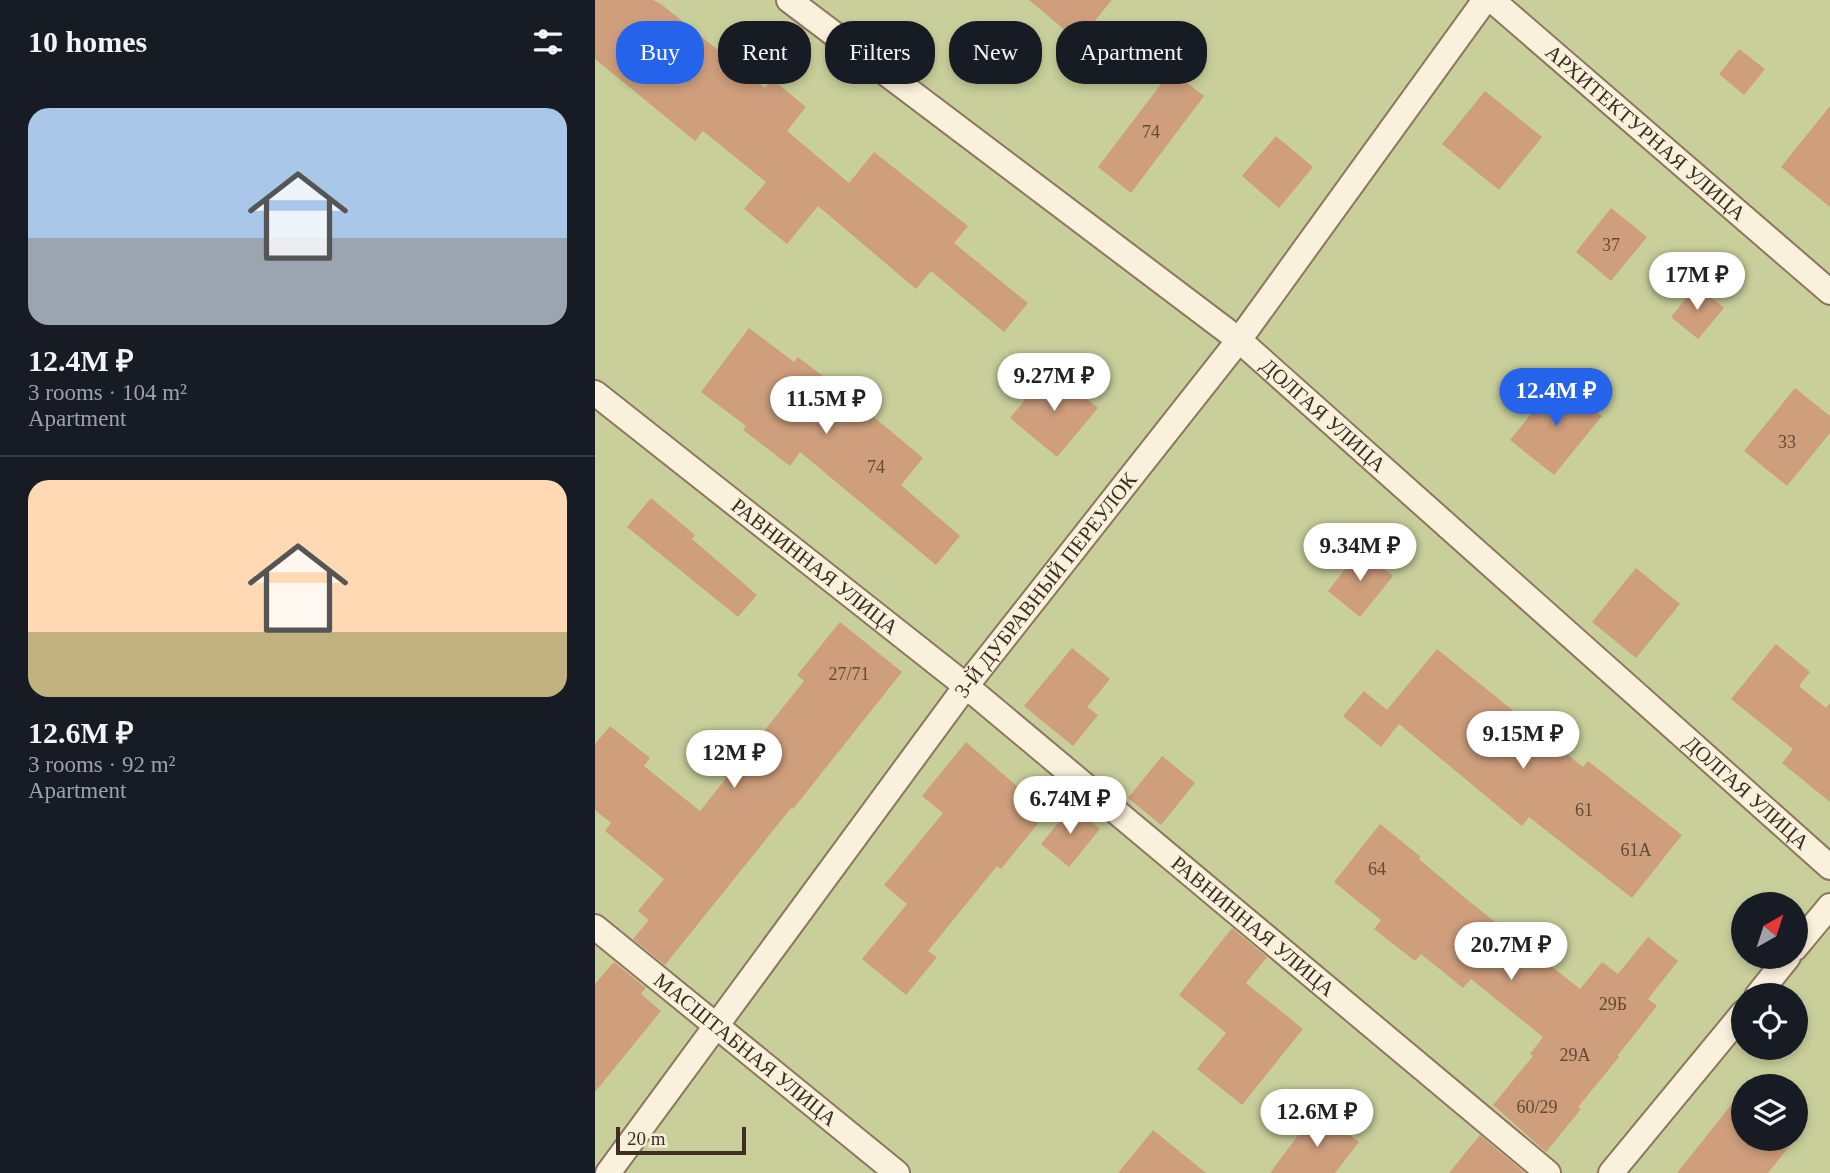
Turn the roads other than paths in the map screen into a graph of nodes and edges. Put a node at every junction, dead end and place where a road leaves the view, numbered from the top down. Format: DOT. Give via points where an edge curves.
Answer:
graph roads {
  1 [pos="789,0"];
  2 [pos="1485,0"];
  3 [pos="1492,0"];
  4 [pos="1830,292"];
  5 [pos="1239,340"];
  6 [pos="595,393"];
  7 [pos="966,686"];
  8 [pos="1830,867"];
  9 [pos="1830,906"];
  10 [pos="595,927"];
  11 [pos="1808,932"];
  12 [pos="718,1027"];
  13 [pos="1731,1028"];
  14 [pos="608,1173"];
  15 [pos="897,1173"];
  16 [pos="1548,1173"];
  17 [pos="1611,1173"];
  1 -- 5 [label="lane, ДОЛГАЯ УЛИЦА"];
  2 -- 5 [label="lane, 3-Й ДУБРАВНЫЙ ПЕРЕУЛОК"];
  3 -- 4 [label="lane, АРХИТЕКТУРНАЯ УЛИЦА"];
  5 -- 7 [label="lane, 3-Й ДУБРАВНЫЙ ПЕРЕУЛОК"];
  5 -- 8 [label="lane, ДОЛГАЯ УЛИЦА"];
  6 -- 7 [label="lane, РАВНИННАЯ УЛИЦА"];
  7 -- 12 [label="lane, 3-Й ДУБРАВНЫЙ ПЕРЕУЛОК"];
  7 -- 16 [label="lane, РАВНИННАЯ УЛИЦА"];
  9 -- 11 [label="lane"];
  10 -- 12 [label="lane, МАСШТАБНАЯ УЛИЦА"];
  12 -- 14 [label="lane, 3-Й ДУБРАВНЫЙ ПЕРЕУЛОК"];
  12 -- 15 [label="lane, МАСШТАБНАЯ УЛИЦА"];
  13 -- 17 [label="lane"];
}
